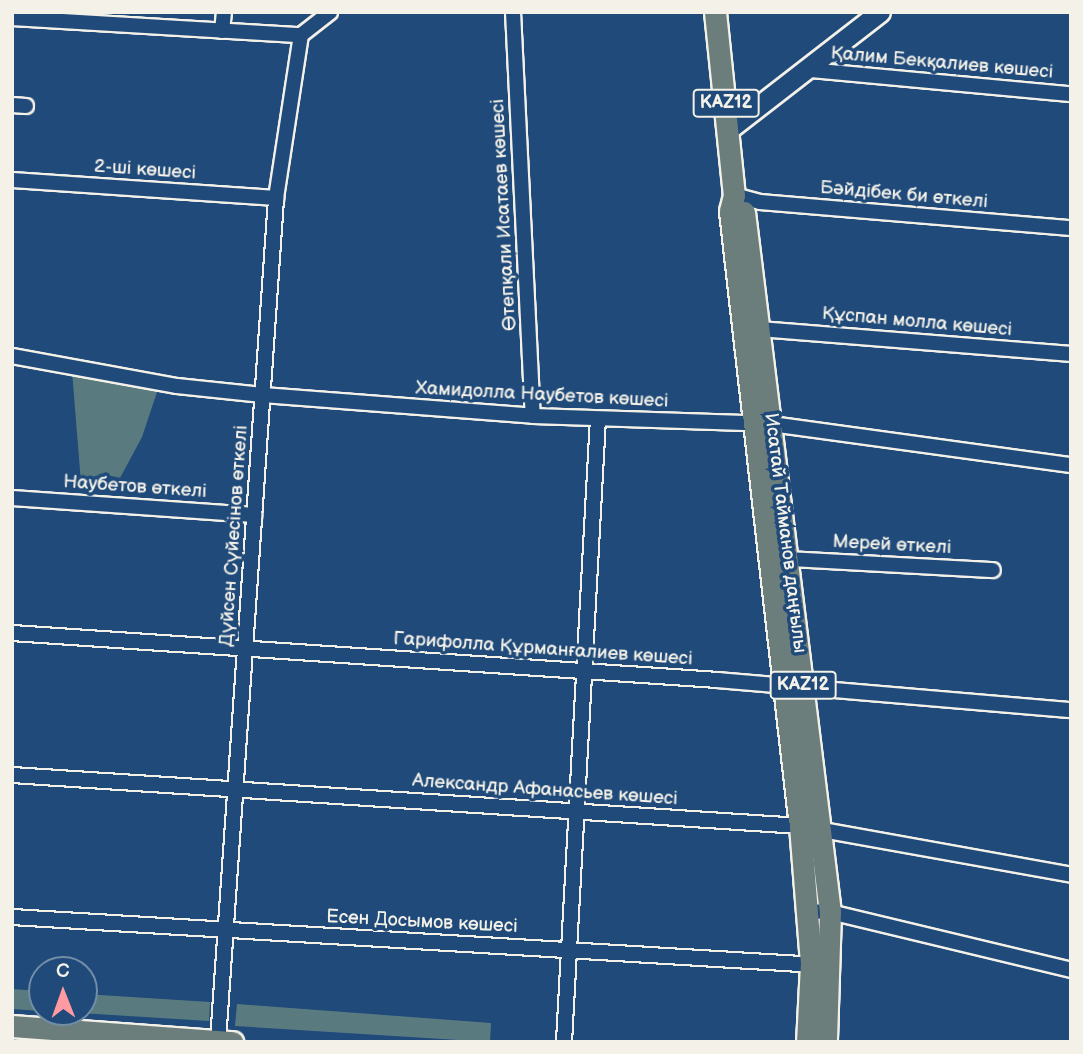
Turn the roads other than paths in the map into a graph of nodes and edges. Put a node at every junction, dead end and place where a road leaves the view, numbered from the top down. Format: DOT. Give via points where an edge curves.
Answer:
graph roads {
  1 [pos="224,12"];
  2 [pos="330,12"];
  3 [pos="513,12"];
  4 [pos="715,12"];
  5 [pos="880,12"];
  6 [pos="12,18"];
  7 [pos="103,19"];
  8 [pos="222,31"];
  9 [pos="301,35"];
  10 [pos="810,70"];
  11 [pos="1071,94"];
  12 [pos="729,129"];
  13 [pos="12,180"];
  14 [pos="734,195"];
  15 [pos="276,198"];
  16 [pos="1071,228"];
  17 [pos="760,329"];
  18 [pos="1071,354"];
  19 [pos="12,356"];
  20 [pos="263,395"];
  21 [pos="533,416"];
  22 [pos="598,419"];
  23 [pos="762,423"];
  24 [pos="1071,465"];
  25 [pos="12,498"];
  26 [pos="254,515"];
  27 [pos="789,559"];
  28 [pos="993,570"];
  29 [pos="12,633"];
  30 [pos="245,649"];
  31 [pos="583,671"];
  32 [pos="793,686"];
  33 [pos="1071,710"];
  34 [pos="12,775"];
  35 [pos="236,789"];
  36 [pos="575,811"];
  37 [pos="811,828"];
  38 [pos="1071,875"];
  39 [pos="808,911"];
  40 [pos="830,912"];
  41 [pos="12,917"];
  42 [pos="227,930"];
  43 [pos="567,950"];
  44 [pos="821,965"];
  45 [pos="1071,970"];
  46 [pos="12,1026"];
  47 [pos="218,1041"];
  48 [pos="232,1042"];
  49 [pos="564,1042"];
  50 [pos="807,1042"];
  51 [pos="827,1042"];
  1 -- 8 [label="street"];
  2 -- 9 [label="street"];
  3 -- 21 [label="street, Өтепқали Исатаев көшесі"];
  4 -- 12 [label="main road, Исатай Тайманов даңғылы / KAZ12"];
  5 -- 10 [label="street"];
  6 -- 7 [label="street"];
  7 -- 8 [label="street"];
  8 -- 9 [label="street"];
  9 -- 15 [label="street, Дүйсен Сүйесінов өткелі"];
  10 -- 11 [label="street, Қалим Бекқалиев көшесі"];
  10 -- 12 [label="street"];
  12 -- 14 [label="main road, Исатай Тайманов даңғылы / KAZ12"];
  13 -- 15 [label="street, 2-ші көшесі"];
  14 -- 16 [label="street, Бәйдібек би өткелі" via="760,202"];
  14 -- 17 [label="main road, Исатай Тайманов даңғылы / KAZ12" via="744,211"];
  14 -- 23 [label="main road, Исатай Тайманов даңғылы / KAZ12" via="730,211"];
  15 -- 20 [label="street, Дүйсен Сүйесінов өткелі"];
  17 -- 18 [label="street, Құспан молла көшесі"];
  17 -- 23 [label="main road, Исатай Тайманов даңғылы / KAZ12"];
  19 -- 20 [label="street, Хамидолла Наубетов көшесі" via="177,386"];
  20 -- 21 [label="street, Хамидолла Наубетов көшесі"];
  20 -- 26 [label="street, Дүйсен Сүйесінов өткелі"];
  21 -- 22 [label="street, Хамидолла Наубетов көшесі"];
  22 -- 23 [label="street, Хамидолла Наубетов көшесі"];
  22 -- 31 [label="street"];
  23 -- 24 [label="street, Хамидолла Наубетов көшесі"];
  23 -- 27 [label="main road, Исатай Тайманов даңғылы / KAZ12"];
  23 -- 32 [label="main road, Исатай Тайманов даңғылы / KAZ12"];
  25 -- 26 [label="street, Наубетов өткелі"];
  26 -- 30 [label="street, Дүйсен Сүйесінов өткелі"];
  27 -- 28 [label="street, Мерей өткелі"];
  27 -- 32 [label="main road, Исатай Тайманов даңғылы / KAZ12"];
  29 -- 30 [label="street, Гарифолла Құрманғалиев көшесі"];
  30 -- 31 [label="street, Гарифолла Құрманғалиев көшесі"];
  30 -- 35 [label="street, Дүйсен Сүйесінов өткелі"];
  31 -- 32 [label="street, Гарифолла Құрманғалиев көшесі"];
  31 -- 36 [label="street"];
  32 -- 33 [label="street, Гарифолла Құрманғалиев көшесі"];
  32 -- 37 [label="main road, Исатай Тайманов даңғылы / KAZ12"];
  34 -- 35 [label="street, Александр Афанасьев көшесі"];
  35 -- 36 [label="street, Александр Афанасьев көшесі"];
  35 -- 42 [label="street, Дүйсен Сүйесінов өткелі"];
  36 -- 37 [label="street, Александр Афанасьев көшесі"];
  36 -- 43 [label="street"];
  37 -- 38 [label="street, Александр Афанасьев көшесі"];
  37 -- 39 [label="main road, Исатай Тайманов даңғылы / KAZ12"];
  37 -- 40 [label="main road, Исатай Тайманов даңғылы / KAZ12"];
  39 -- 40 [label="street"];
  39 -- 44 [label="main road, Исатай Тайманов даңғылы / KAZ12"];
  40 -- 44 [label="main road, Исатай Тайманов даңғылы / KAZ12"];
  40 -- 45 [label="street"];
  41 -- 42 [label="street, Есен Досымов көшесі"];
  42 -- 43 [label="street, Есен Досымов көшесі"];
  42 -- 47 [label="street, Дүйсен Сүйесінов өткелі"];
  43 -- 44 [label="street, Есен Досымов көшесі"];
  43 -- 49 [label="street"];
  44 -- 50 [label="main road, Исатай Тайманов даңғылы / KAZ12"];
  44 -- 51 [label="main road, Исатай Тайманов даңғылы / KAZ12"];
  46 -- 47 [label="main road"];
  47 -- 48 [label="main road"];
}
